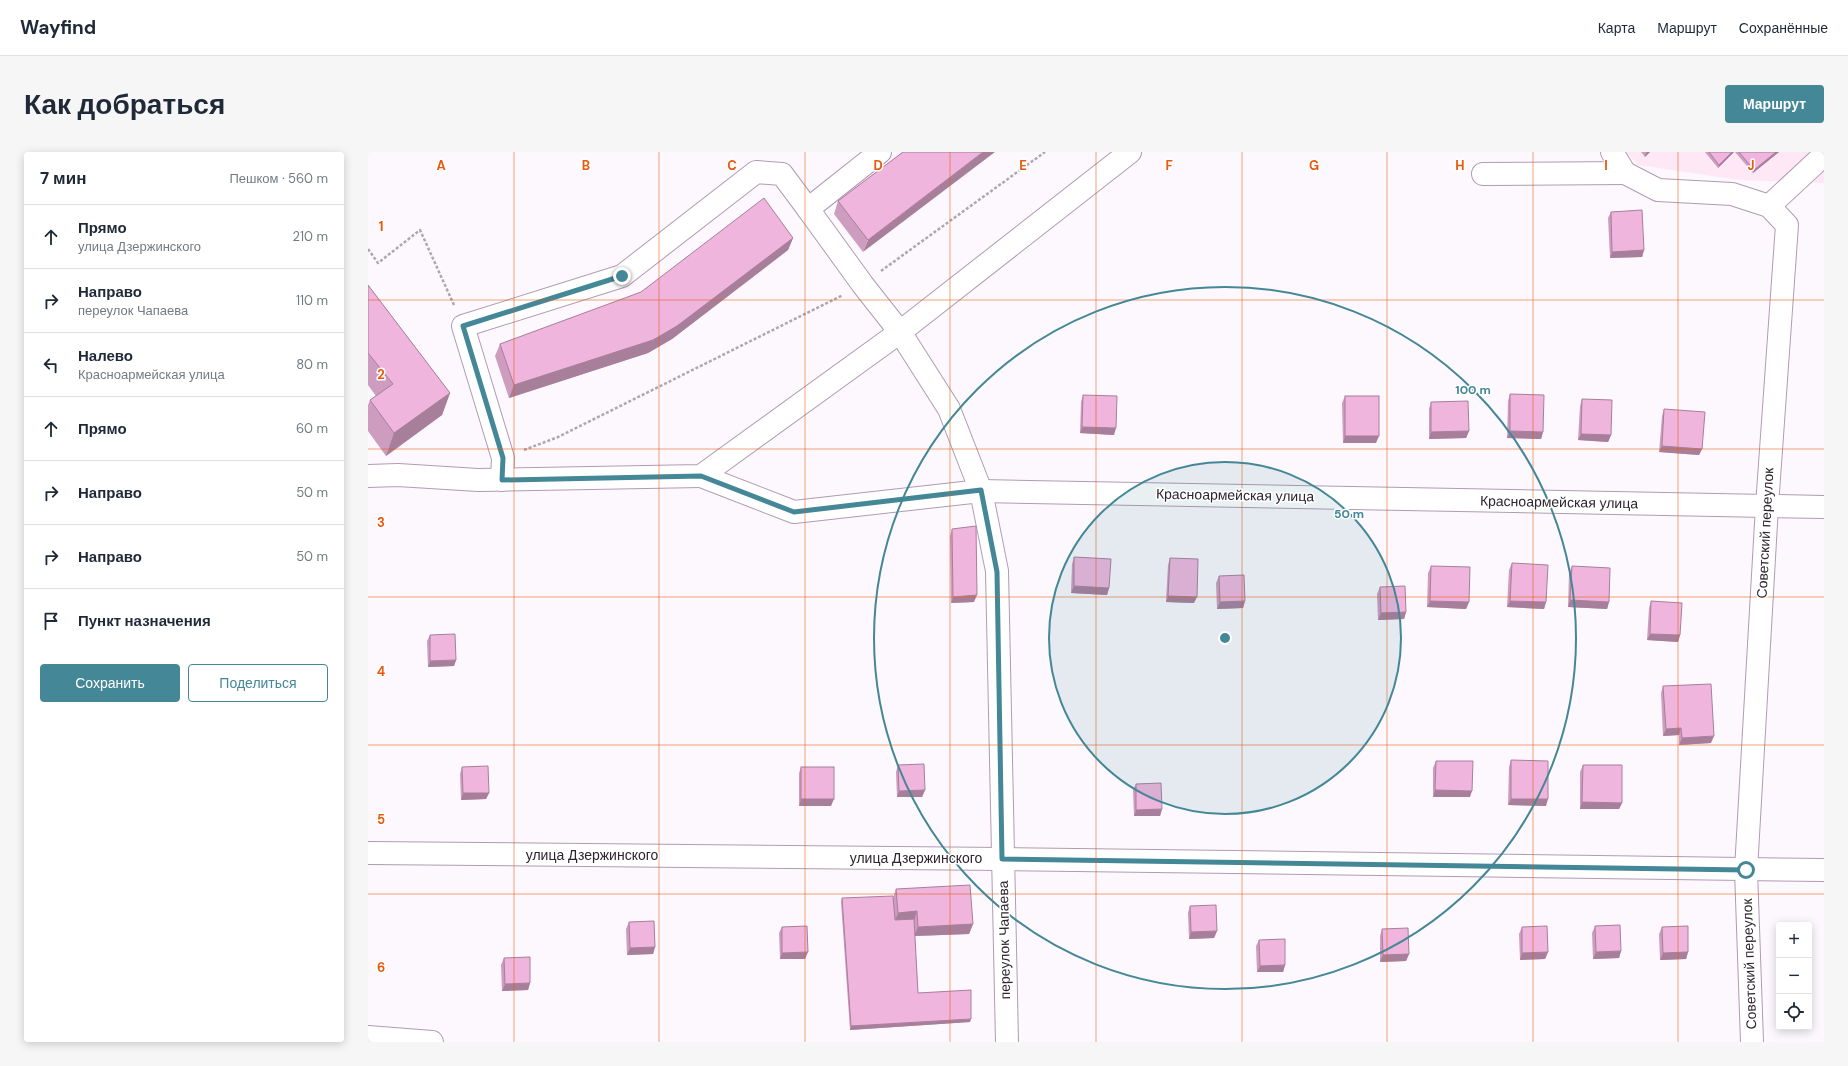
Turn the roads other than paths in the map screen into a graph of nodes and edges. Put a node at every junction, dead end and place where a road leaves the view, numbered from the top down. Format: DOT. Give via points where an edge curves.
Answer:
graph roads {
  1 [pos="880,152"];
  2 [pos="1130,152"];
  3 [pos="1612,152"];
  4 [pos="1824,155"];
  5 [pos="1625,173"];
  6 [pos="1483,174"];
  7 [pos="1769,206"];
  8 [pos="808,209"];
  9 [pos="900,332"];
  10 [pos="370,471"];
  11 [pos="701,476"];
  12 [pos="502,480"];
  13 [pos="981,490"];
  14 [pos="1767,506"];
  15 [pos="1824,507"];
  16 [pos="368,853"];
  17 [pos="1002,859"];
  18 [pos="1746,870"];
  19 [pos="1824,870"];
  20 [pos="368,1037"];
  21 [pos="432,1042"];
  22 [pos="1007,1042"];
  23 [pos="1752,1042"];
  1 -- 8 [label="street"];
  2 -- 9 [label="street"];
  3 -- 5 [label="street"];
  4 -- 7 [label="street"];
  5 -- 6 [label="street"];
  5 -- 7 [label="street, Советский переулок" via="1658,190 1732,194"];
  7 -- 14 [label="street, Советский переулок" via="1787,225"];
  8 -- 9 [label="street, переулок Чапаева"];
  8 -- 12 [label="street, переулок Чапаева" via="782,174 756,172 622,276 463,326 503,458"];
  9 -- 11 [label="street"];
  9 -- 13 [label="street, переулок Чапаева" via="949,409"];
  10 -- 12 [label="street" via="398,475"];
  11 -- 12 [label="street"];
  11 -- 13 [label="street, Красноармейская улица" via="794,512"];
  13 -- 14 [label="street, Красноармейская улица"];
  13 -- 17 [label="street, переулок Чапаева" via="997,572"];
  14 -- 15 [label="street, Красноармейская улица"];
  14 -- 18 [label="street, Советский переулок"];
  16 -- 17 [label="street, улица Дзержинского"];
  17 -- 18 [label="street, улица Дзержинского"];
  17 -- 22 [label="street, переулок Чапаева"];
  18 -- 19 [label="street, улица Дзержинского"];
  18 -- 23 [label="street, Советский переулок"];
  20 -- 21 [label="street"];
}
